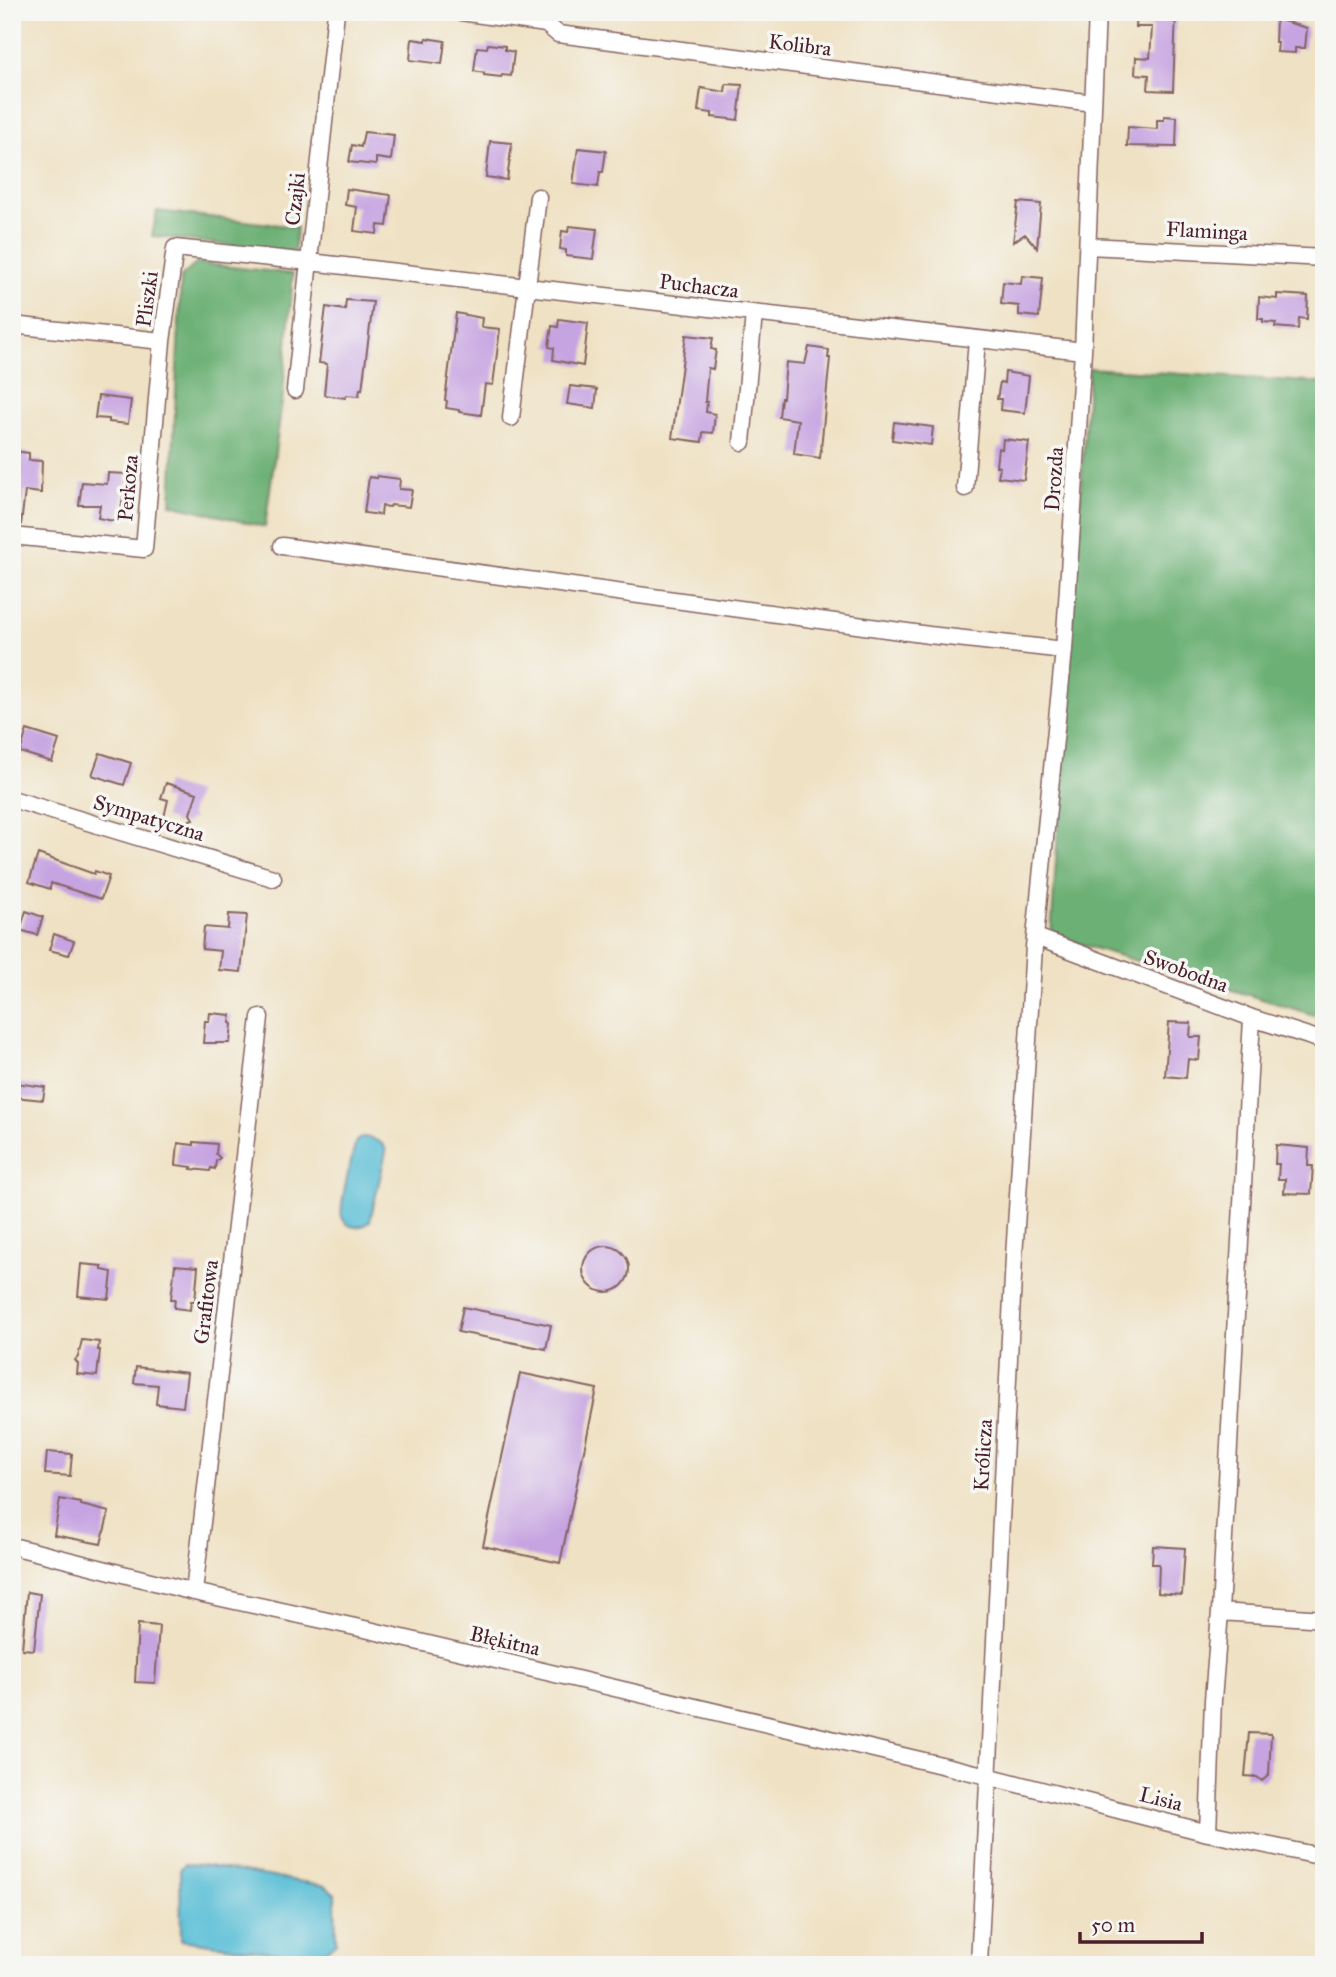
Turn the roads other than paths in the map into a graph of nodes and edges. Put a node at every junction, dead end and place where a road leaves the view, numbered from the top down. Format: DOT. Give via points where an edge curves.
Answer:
graph roads {
  1 [pos="336,12"];
  2 [pos="1097,12"];
  3 [pos="462,13"];
  4 [pos="1093,103"];
  5 [pos="538,197"];
  6 [pos="1088,246"];
  7 [pos="1324,258"];
  8 [pos="310,262"];
  9 [pos="528,287"];
  10 [pos="754,314"];
  11 [pos="12,325"];
  12 [pos="977,340"];
  13 [pos="162,341"];
  14 [pos="1083,351"];
  15 [pos="295,390"];
  16 [pos="511,418"];
  17 [pos="742,442"];
  18 [pos="965,488"];
  19 [pos="12,536"];
  20 [pos="282,546"];
  21 [pos="1064,650"];
  22 [pos="12,799"];
  23 [pos="273,878"];
  24 [pos="1035,942"];
  25 [pos="260,1017"];
  26 [pos="1252,1018"];
  27 [pos="1324,1041"];
  28 [pos="12,1546"];
  29 [pos="194,1592"];
  30 [pos="1220,1612"];
  31 [pos="1324,1619"];
  32 [pos="988,1777"];
  33 [pos="1208,1833"];
  34 [pos="1324,1857"];
  35 [pos="979,1965"];
  1 -- 8 [label="street, Czajki"];
  2 -- 4 [label="street, Drozda"];
  3 -- 4 [label="street, Kolibra" via="546,24 558,34"];
  4 -- 6 [label="street, Drozda"];
  5 -- 9 [label="street"];
  6 -- 7 [label="street, Flaminga"];
  6 -- 14 [label="street, Drozda"];
  8 -- 9 [label="street, Puchacza"];
  8 -- 13 [label="street, Pliszki" via="175,248"];
  8 -- 15 [label="street, Czajki"];
  9 -- 10 [label="street, Puchacza"];
  9 -- 16 [label="street"];
  10 -- 12 [label="street, Puchacza"];
  10 -- 17 [label="street"];
  11 -- 13 [label="street, Pliszki"];
  12 -- 14 [label="street, Puchacza"];
  12 -- 18 [label="street"];
  13 -- 19 [label="street, Perkoza" via="144,549"];
  14 -- 21 [label="street, Drozda"];
  20 -- 21 [label="street"];
  21 -- 24 [label="street, Drozda"];
  22 -- 23 [label="street, Sympatyczna"];
  24 -- 26 [label="street, Swobodna"];
  24 -- 32 [label="street, Królicza"];
  25 -- 29 [label="street, Grafitowa"];
  26 -- 27 [label="street, Swobodna"];
  26 -- 30 [label="street"];
  28 -- 29 [label="street, Błękitna"];
  29 -- 32 [label="street, Błękitna"];
  30 -- 31 [label="street"];
  30 -- 33 [label="street"];
  32 -- 33 [label="street, Lisia"];
  32 -- 35 [label="street, Królicza"];
  33 -- 34 [label="street, Lisia"];
}
